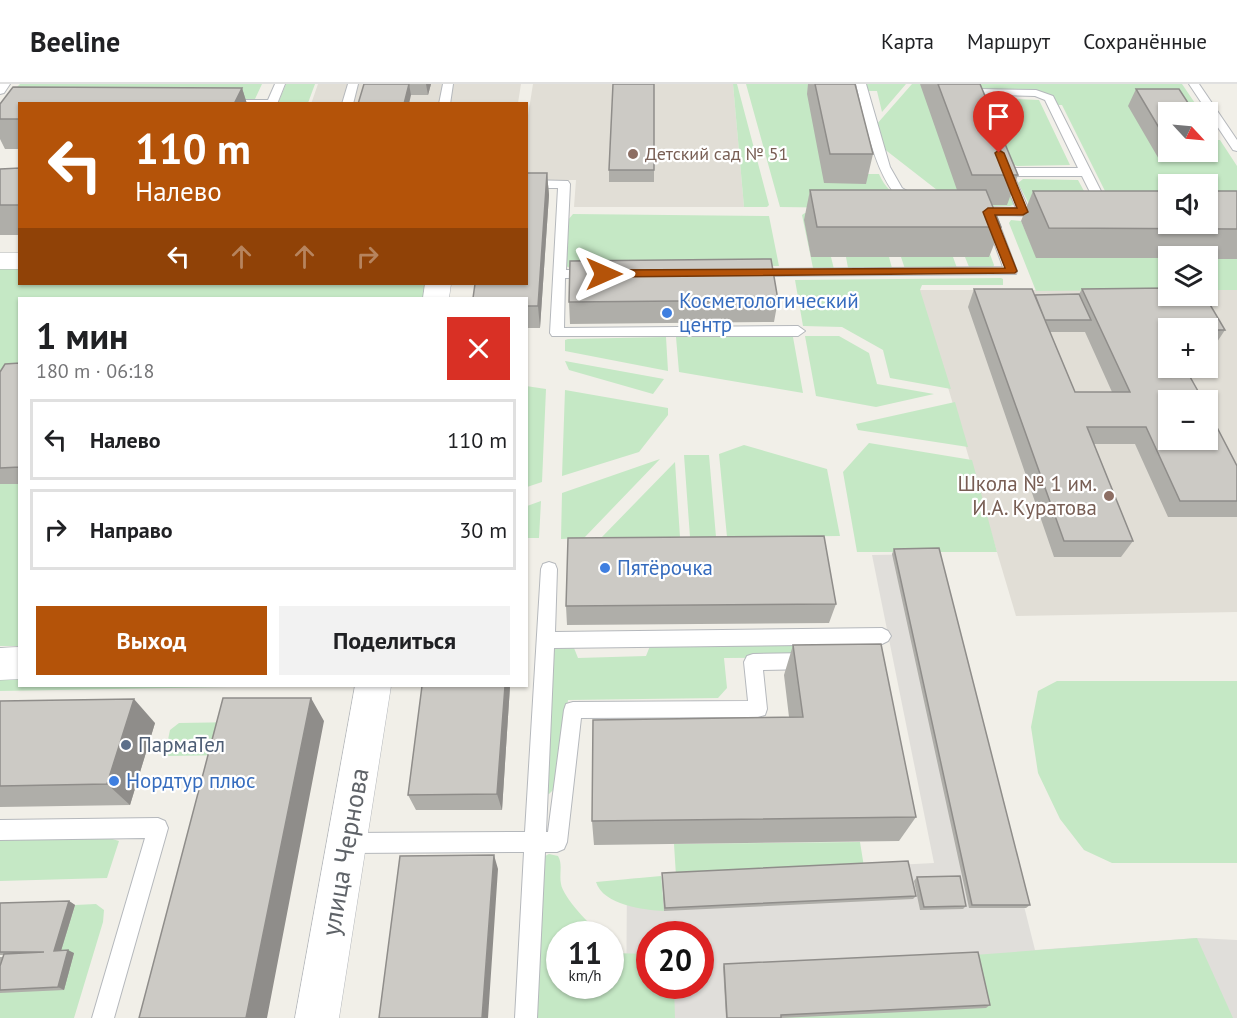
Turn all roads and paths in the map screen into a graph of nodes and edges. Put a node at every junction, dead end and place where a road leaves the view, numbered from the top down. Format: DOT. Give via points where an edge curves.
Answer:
graph roads {
  1 [pos="5,84"];
  2 [pos="280,84"];
  3 [pos="353,84"];
  4 [pos="448,84"];
  5 [pos="861,84"];
  6 [pos="1194,84"];
  7 [pos="0,91"];
  8 [pos="975,92"];
  9 [pos="272,102"];
  10 [pos="348,102"];
  11 [pos="444,102"];
  12 [pos="1237,148"];
  13 [pos="999,153"];
  14 [pos="1007,172"];
  15 [pos="1086,172"];
  16 [pos="528,184"];
  17 [pos="925,204"];
  18 [pos="966,211"];
  19 [pos="988,212"];
  20 [pos="1023,212"];
  21 [pos="1057,212"];
  22 [pos="1105,212"];
  23 [pos="0,261"];
  24 [pos="18,261"];
  25 [pos="741,273"];
  26 [pos="559,274"];
  27 [pos="604,274"];
  28 [pos="798,331"];
  29 [pos="549,569"];
  30 [pos="882,636"];
  31 [pos="546,640"];
  32 [pos="831,661"];
  33 [pos="373,687"];
  34 [pos="0,830"];
  35 [pos="535,842"];
  36 [pos="346,843"];
  37 [pos="103,1018"];
  38 [pos="317,1018"];
  39 [pos="526,1018"];
  1 -- 7 [label="lane"];
  2 -- 9 [label="lane"];
  3 -- 10 [label="lane"];
  4 -- 11 [label="lane"];
  5 -- 17 [label="lane" via="884,167 897,190"];
  6 -- 12 [label="lane"];
  8 -- 15 [label="lane" via="1047,96"];
  13 -- 14 [label="lane"];
  14 -- 15 [label="lane"];
  14 -- 20 [label="lane"];
  15 -- 22 [label="lane"];
  16 -- 26 [label="lane" via="564,184"];
  18 -- 19 [label="lane"];
  19 -- 20 [label="lane"];
  19 -- 25 [label="lane" via="1011,271"];
  20 -- 21 [label="lane"];
  23 -- 24 [label="street"];
  26 -- 27 [label="lane"];
  26 -- 28 [label="lane" via="557,333"];
  29 -- 31 [label="lane"];
  30 -- 31 [label="lane"];
  31 -- 35 [label="lane"];
  32 -- 35 [label="lane" via="753,662 758,709 573,710 557,842"];
  33 -- 36 [label="street, улица Чернова"];
  34 -- 37 [label="lane" via="158,828"];
  35 -- 36 [label="lane"];
  35 -- 39 [label="lane"];
  36 -- 38 [label="street, улица Чернова"];
}
